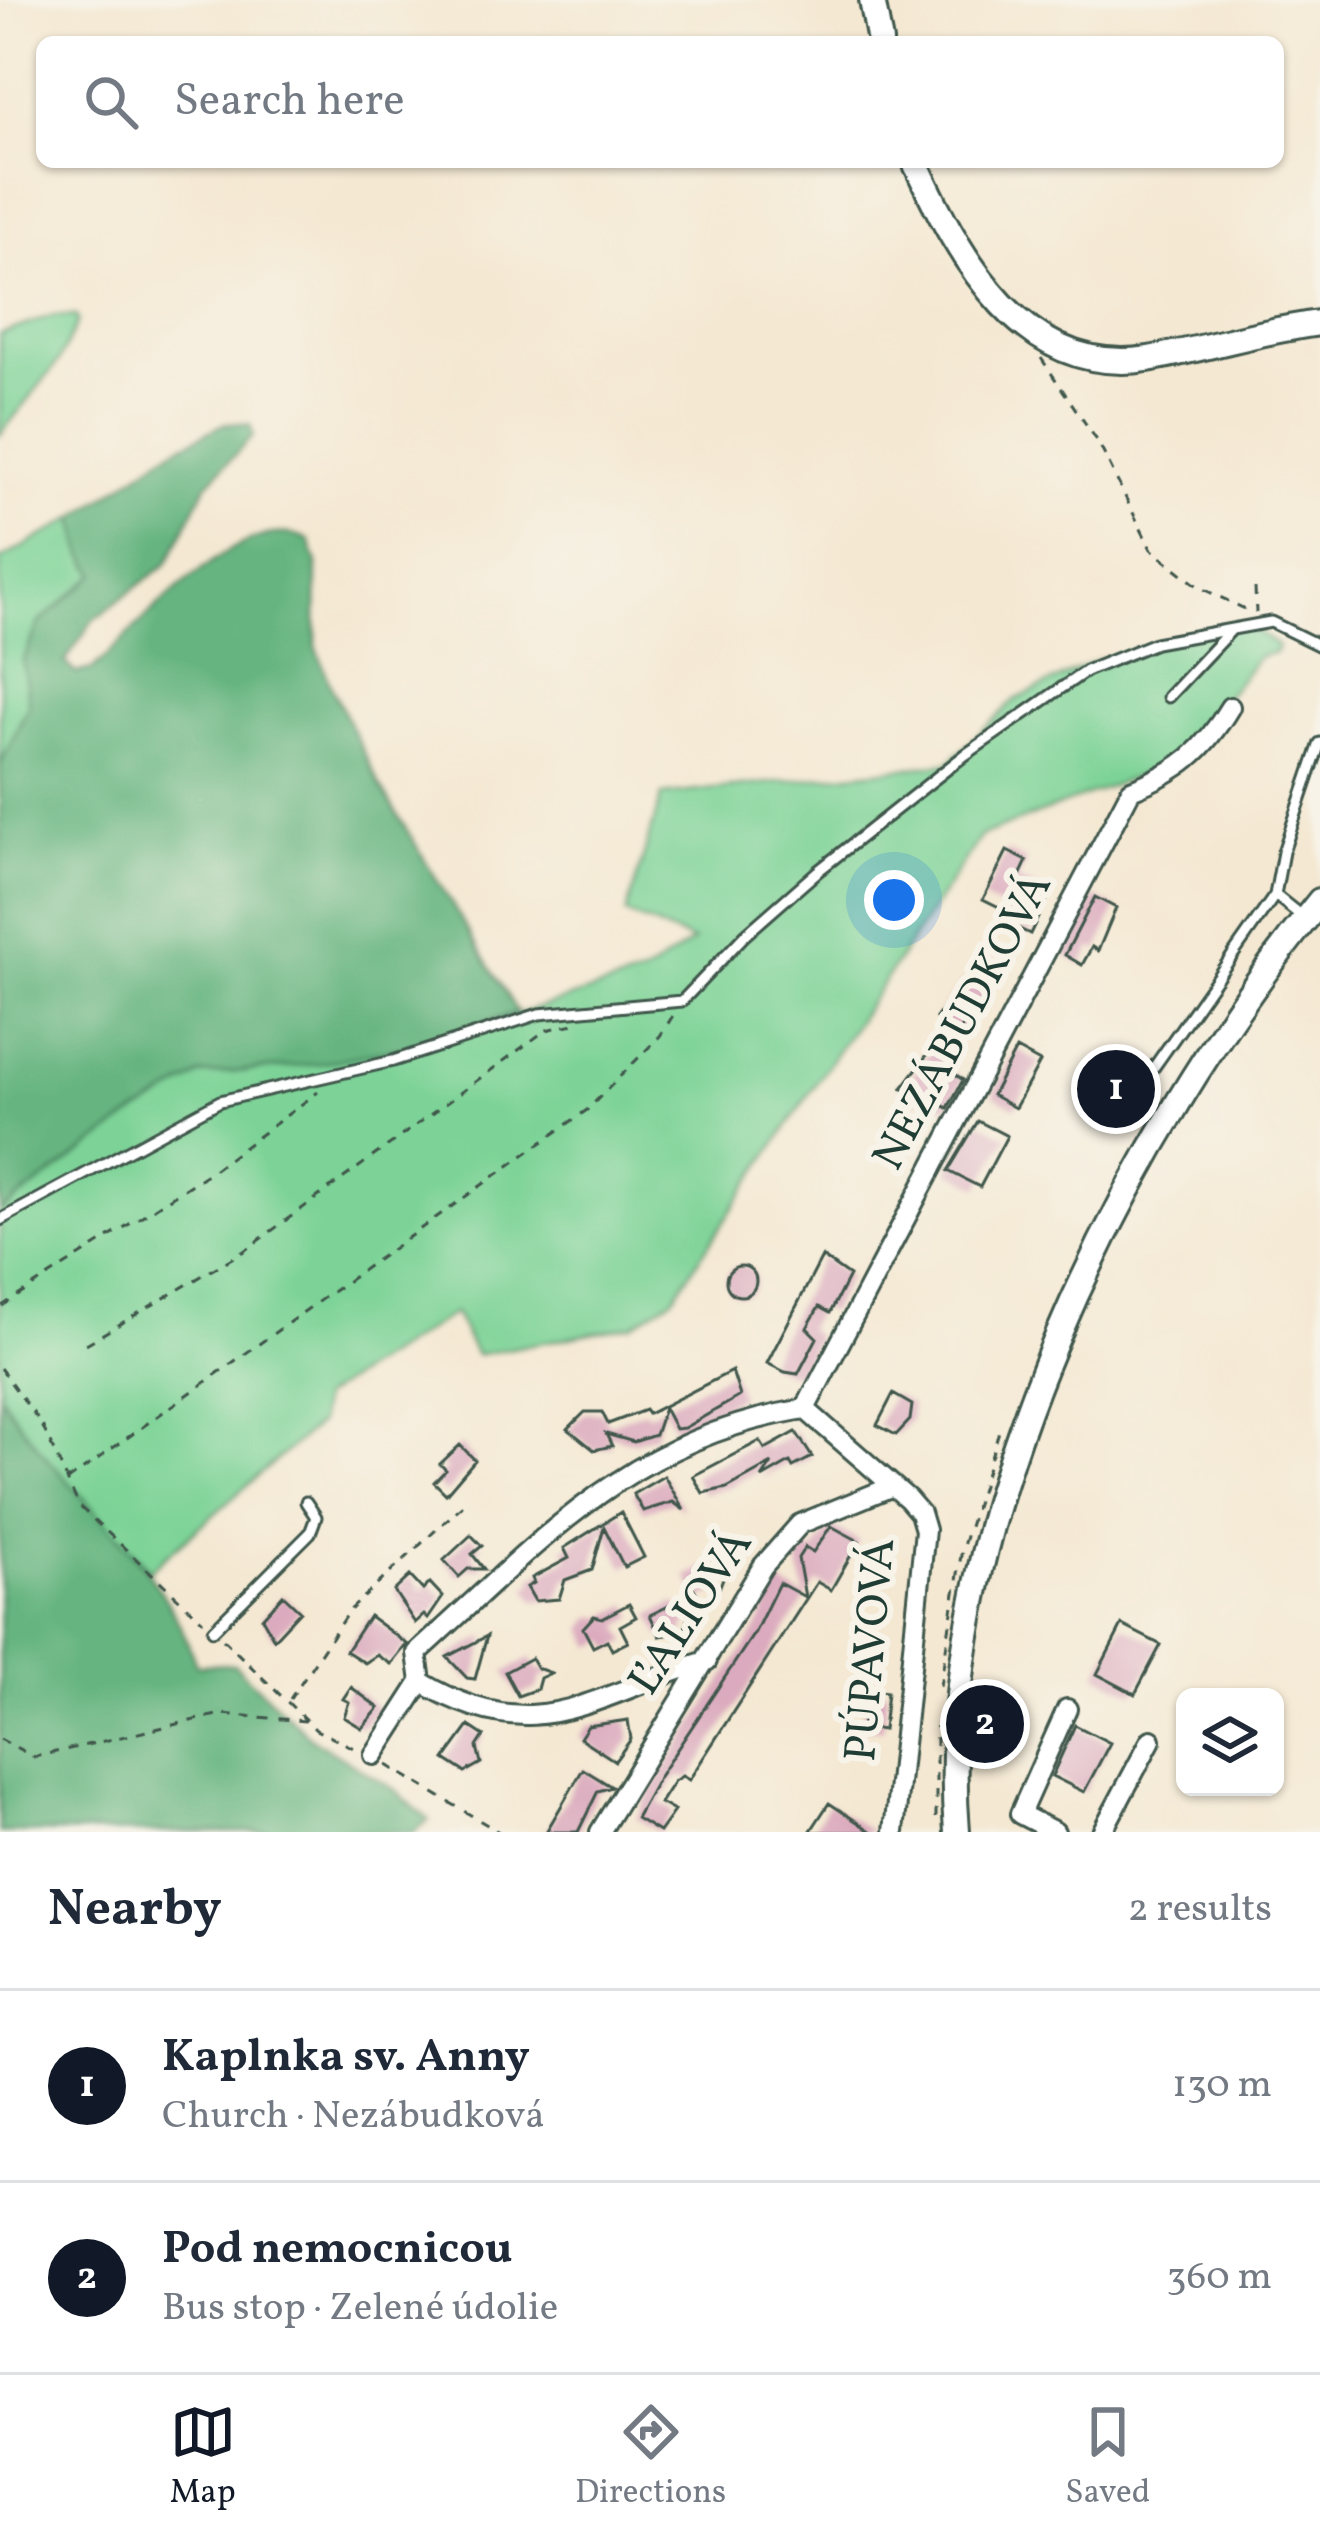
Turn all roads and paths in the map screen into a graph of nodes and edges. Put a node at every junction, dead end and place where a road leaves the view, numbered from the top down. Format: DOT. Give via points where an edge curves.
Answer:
graph roads {
  1 [pos="872,0"];
  2 [pos="879,36"];
  3 [pos="919,168"];
  4 [pos="1320,323"];
  5 [pos="1036,338"];
  6 [pos="1255,588"];
  7 [pos="1256,615"];
  8 [pos="1271,622"];
  9 [pos="1232,629"];
  10 [pos="1320,646"];
  11 [pos="1168,697"];
  12 [pos="1230,707"];
  13 [pos="1320,743"];
  14 [pos="1275,895"];
  15 [pos="1312,910"];
  16 [pos="1259,923"];
  17 [pos="1280,949"];
  18 [pos="682,1001"];
  19 [pos="591,1022"];
  20 [pos="345,1072"];
  21 [pos="1147,1077"];
  22 [pos="1129,1094"];
  23 [pos="1157,1107"];
  24 [pos="0,1220"];
  25 [pos="2,1306"];
  26 [pos="86,1344"];
  27 [pos="0,1368"];
  28 [pos="805,1409"];
  29 [pos="68,1480"];
  30 [pos="893,1486"];
  31 [pos="467,1501"];
  32 [pos="306,1502"];
  33 [pos="213,1630"];
  34 [pos="707,1661"];
  35 [pos="421,1682"];
  36 [pos="290,1701"];
  37 [pos="1067,1709"];
  38 [pos="308,1721"];
  39 [pos="0,1739"];
  40 [pos="1151,1740"];
  41 [pos="374,1755"];
  42 [pos="499,1832"];
  43 [pos="600,1832"];
  44 [pos="894,1832"];
  45 [pos="957,1832"];
  46 [pos="1054,1832"];
  47 [pos="1102,1832"];
  1 -- 2 [label="main road"];
  3 -- 5 [label="main road" via="988,287"];
  4 -- 5 [label="main road" via="1126,361 1085,359"];
  5 -- 7 [label="path" via="1043,366 1098,442 1151,549 1199,587"];
  6 -- 7 [label="path"];
  7 -- 8 [label="path"];
  8 -- 9 [label="lane"];
  8 -- 10 [label="lane"];
  9 -- 11 [label="lane"];
  9 -- 18 [label="lane" via="1155,643 1086,671 818,871"];
  12 -- 28 [label="street, NEZÁBUDKOVÁ" via="1199,754 1131,790"];
  13 -- 14 [label="lane"];
  14 -- 15 [label="lane"];
  14 -- 16 [label="lane"];
  15 -- 17 [label="main road"];
  16 -- 17 [label="lane"];
  16 -- 21 [label="lane"];
  17 -- 45 [label="main road" via="1136,1181 1016,1443 967,1625 955,1736"];
  18 -- 20 [label="lane" via="539,1014"];
  18 -- 29 [label="path" via="660,1036 587,1110"];
  19 -- 26 [label="path" via="546,1030 244,1251"];
  20 -- 24 [label="lane" via="220,1101"];
  20 -- 25 [label="path" via="212,1171"];
  22 -- 23 [label="path"];
  27 -- 29 [label="path" via="42,1425"];
  28 -- 30 [label="street, PÚPAVOVÁ"];
  28 -- 35 [label="street" via="659,1453 591,1495 417,1653"];
  29 -- 33 [label="path" via="79,1506"];
  30 -- 34 [label="street, ĽALIOVÁ" via="800,1524 763,1566"];
  30 -- 44 [label="street, PÚPAVOVÁ" via="926,1530"];
  31 -- 36 [label="path" via="348,1612"];
  32 -- 33 [label="lane" via="316,1517 310,1533"];
  33 -- 36 [label="path"];
  34 -- 35 [label="street" via="533,1719 455,1702"];
  34 -- 43 [label="street, ĽALIOVÁ"];
  35 -- 41 [label="street"];
  36 -- 38 [label="path"];
  37 -- 46 [label="street" via="1020,1814"];
  38 -- 39 [label="path" via="221,1714 34,1757"];
  38 -- 41 [label="path"];
  40 -- 47 [label="street"];
  41 -- 42 [label="path"];
}
